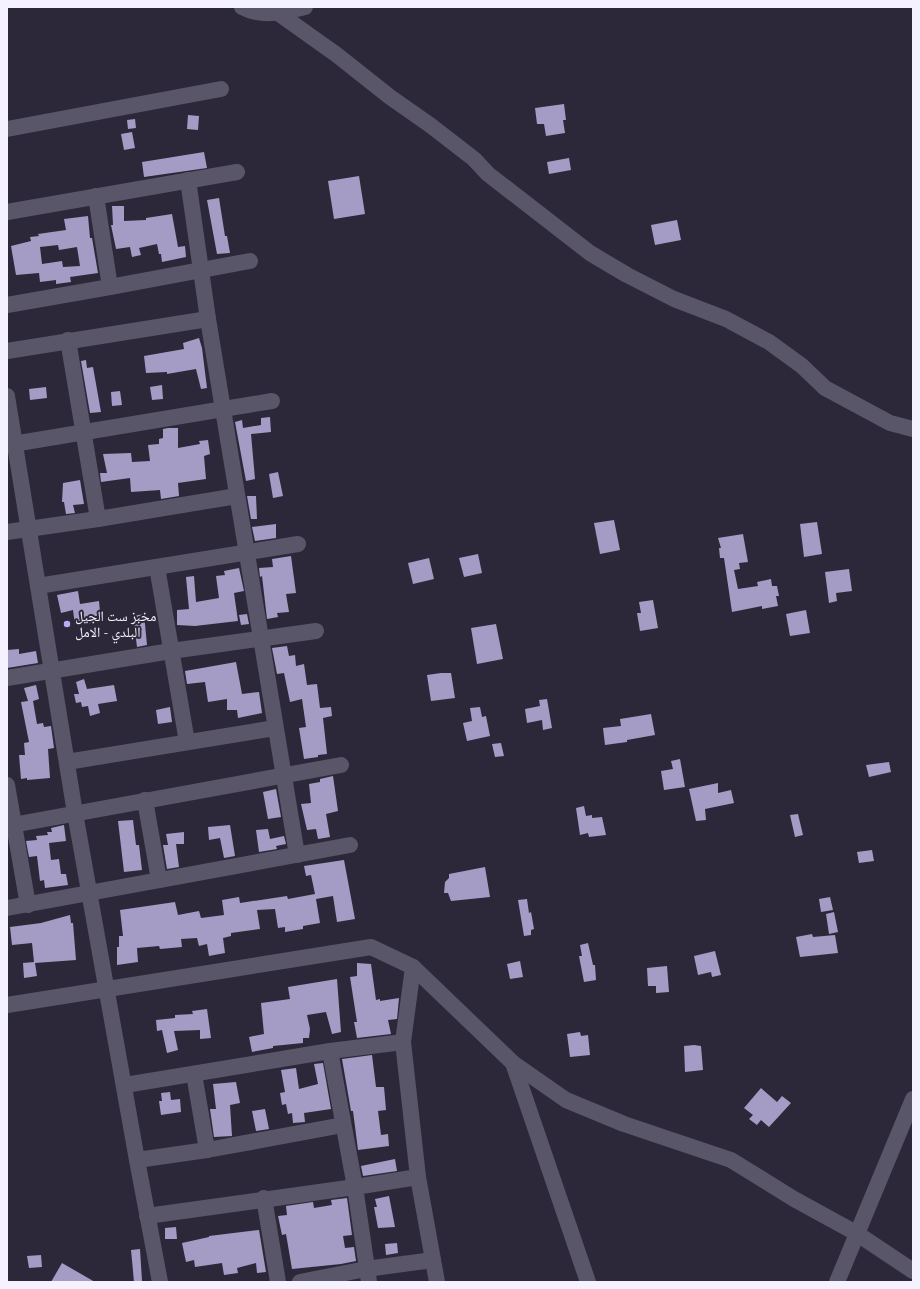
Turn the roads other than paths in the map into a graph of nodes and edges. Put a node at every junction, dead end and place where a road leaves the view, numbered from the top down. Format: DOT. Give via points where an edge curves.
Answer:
graph roads {
  1 [pos="242,7"];
  2 [pos="305,7"];
  3 [pos="278,13"];
  4 [pos="221,89"];
  5 [pos="7,129"];
  6 [pos="237,172"];
  7 [pos="188,180"];
  8 [pos="96,196"];
  9 [pos="7,212"];
  10 [pos="250,260"];
  11 [pos="200,271"];
  12 [pos="110,287"];
  13 [pos="7,305"];
  14 [pos="208,319"];
  15 [pos="68,340"];
  16 [pos="7,351"];
  17 [pos="7,396"];
  18 [pos="272,401"];
  19 [pos="223,409"];
  20 [pos="913,429"];
  21 [pos="84,433"];
  22 [pos="11,445"];
  23 [pos="237,496"];
  24 [pos="98,519"];
  25 [pos="28,528"];
  26 [pos="7,532"];
  27 [pos="298,544"];
  28 [pos="247,553"];
  29 [pos="158,567"];
  30 [pos="38,586"];
  31 [pos="316,631"];
  32 [pos="261,640"];
  33 [pos="171,651"];
  34 [pos="52,670"];
  35 [pos="7,678"];
  36 [pos="275,728"];
  37 [pos="187,742"];
  38 [pos="67,762"];
  39 [pos="341,765"];
  40 [pos="283,775"];
  41 [pos="7,785"];
  42 [pos="145,800"];
  43 [pos="75,813"];
  44 [pos="10,825"];
  45 [pos="350,845"];
  46 [pos="297,855"];
  47 [pos="159,880"];
  48 [pos="89,893"];
  49 [pos="28,905"];
  50 [pos="7,908"];
  51 [pos="413,967"];
  52 [pos="107,988"];
  53 [pos="7,1005"];
  54 [pos="403,1042"];
  55 [pos="330,1051"];
  56 [pos="513,1063"];
  57 [pos="194,1074"];
  58 [pos="124,1085"];
  59 [pos="913,1099"];
  60 [pos="343,1125"];
  61 [pos="208,1150"];
  62 [pos="137,1160"];
  63 [pos="418,1177"];
  64 [pos="355,1188"];
  65 [pos="264,1198"];
  66 [pos="147,1216"];
  67 [pos="856,1233"];
  68 [pos="433,1260"];
  69 [pos="913,1271"];
  70 [pos="368,1276"];
  71 [pos="160,1282"];
  72 [pos="278,1282"];
  73 [pos="300,1282"];
  74 [pos="437,1282"];
  75 [pos="588,1282"];
  76 [pos="837,1282"];
  1 -- 3 [label="street" via="265,13"];
  2 -- 3 [label="street"];
  3 -- 20 [label="street" via="430,125 474,159 488,174 590,253 674,299 726,319 769,342 802,366 825,388 890,423"];
  4 -- 5 [label="street"];
  6 -- 7 [label="street"];
  7 -- 8 [label="street"];
  7 -- 11 [label="street"];
  8 -- 9 [label="street"];
  8 -- 12 [label="street"];
  10 -- 11 [label="street"];
  11 -- 12 [label="street"];
  11 -- 14 [label="street"];
  12 -- 13 [label="street"];
  14 -- 15 [label="street"];
  14 -- 19 [label="street"];
  15 -- 16 [label="street"];
  15 -- 21 [label="street"];
  17 -- 22 [label="street"];
  18 -- 19 [label="street"];
  19 -- 21 [label="street"];
  19 -- 23 [label="street"];
  21 -- 22 [label="street"];
  21 -- 24 [label="street"];
  22 -- 25 [label="street"];
  23 -- 24 [label="street"];
  23 -- 28 [label="street"];
  24 -- 25 [label="street"];
  25 -- 26 [label="street"];
  25 -- 30 [label="street"];
  27 -- 28 [label="street"];
  28 -- 29 [label="street"];
  28 -- 32 [label="street"];
  29 -- 30 [label="street"];
  29 -- 33 [label="street"];
  30 -- 34 [label="street"];
  31 -- 32 [label="street"];
  32 -- 33 [label="street"];
  32 -- 36 [label="street"];
  33 -- 34 [label="street"];
  33 -- 37 [label="street"];
  34 -- 35 [label="street"];
  34 -- 38 [label="street"];
  36 -- 37 [label="street"];
  36 -- 40 [label="street"];
  37 -- 38 [label="street"];
  38 -- 43 [label="street"];
  39 -- 40 [label="street"];
  40 -- 42 [label="street"];
  40 -- 46 [label="street"];
  41 -- 44 [label="street"];
  42 -- 43 [label="street"];
  42 -- 47 [label="street"];
  43 -- 44 [label="street"];
  43 -- 48 [label="street"];
  44 -- 49 [label="street"];
  45 -- 46 [label="street"];
  46 -- 47 [label="street"];
  47 -- 48 [label="street"];
  48 -- 49 [label="street"];
  48 -- 52 [label="street"];
  49 -- 50 [label="street"];
  51 -- 52 [label="street" via="371,946"];
  51 -- 54 [label="street"];
  51 -- 56 [label="street"];
  52 -- 53 [label="street"];
  52 -- 58 [label="street"];
  54 -- 55 [label="street"];
  54 -- 63 [label="street"];
  55 -- 57 [label="street"];
  55 -- 60 [label="street"];
  56 -- 67 [label="street" via="566,1100 624,1124 731,1160"];
  56 -- 75 [label="street"];
  57 -- 58 [label="street"];
  57 -- 61 [label="street"];
  58 -- 62 [label="street"];
  59 -- 67 [label="street"];
  60 -- 61 [label="street"];
  60 -- 64 [label="street"];
  61 -- 62 [label="street"];
  62 -- 66 [label="street"];
  63 -- 64 [label="street"];
  63 -- 68 [label="street"];
  64 -- 65 [label="street"];
  64 -- 70 [label="street"];
  65 -- 66 [label="street"];
  65 -- 72 [label="street"];
  66 -- 71 [label="street"];
  67 -- 69 [label="street"];
  67 -- 76 [label="street"];
  68 -- 70 [label="street"];
  68 -- 74 [label="street"];
  70 -- 73 [label="street"];
}
